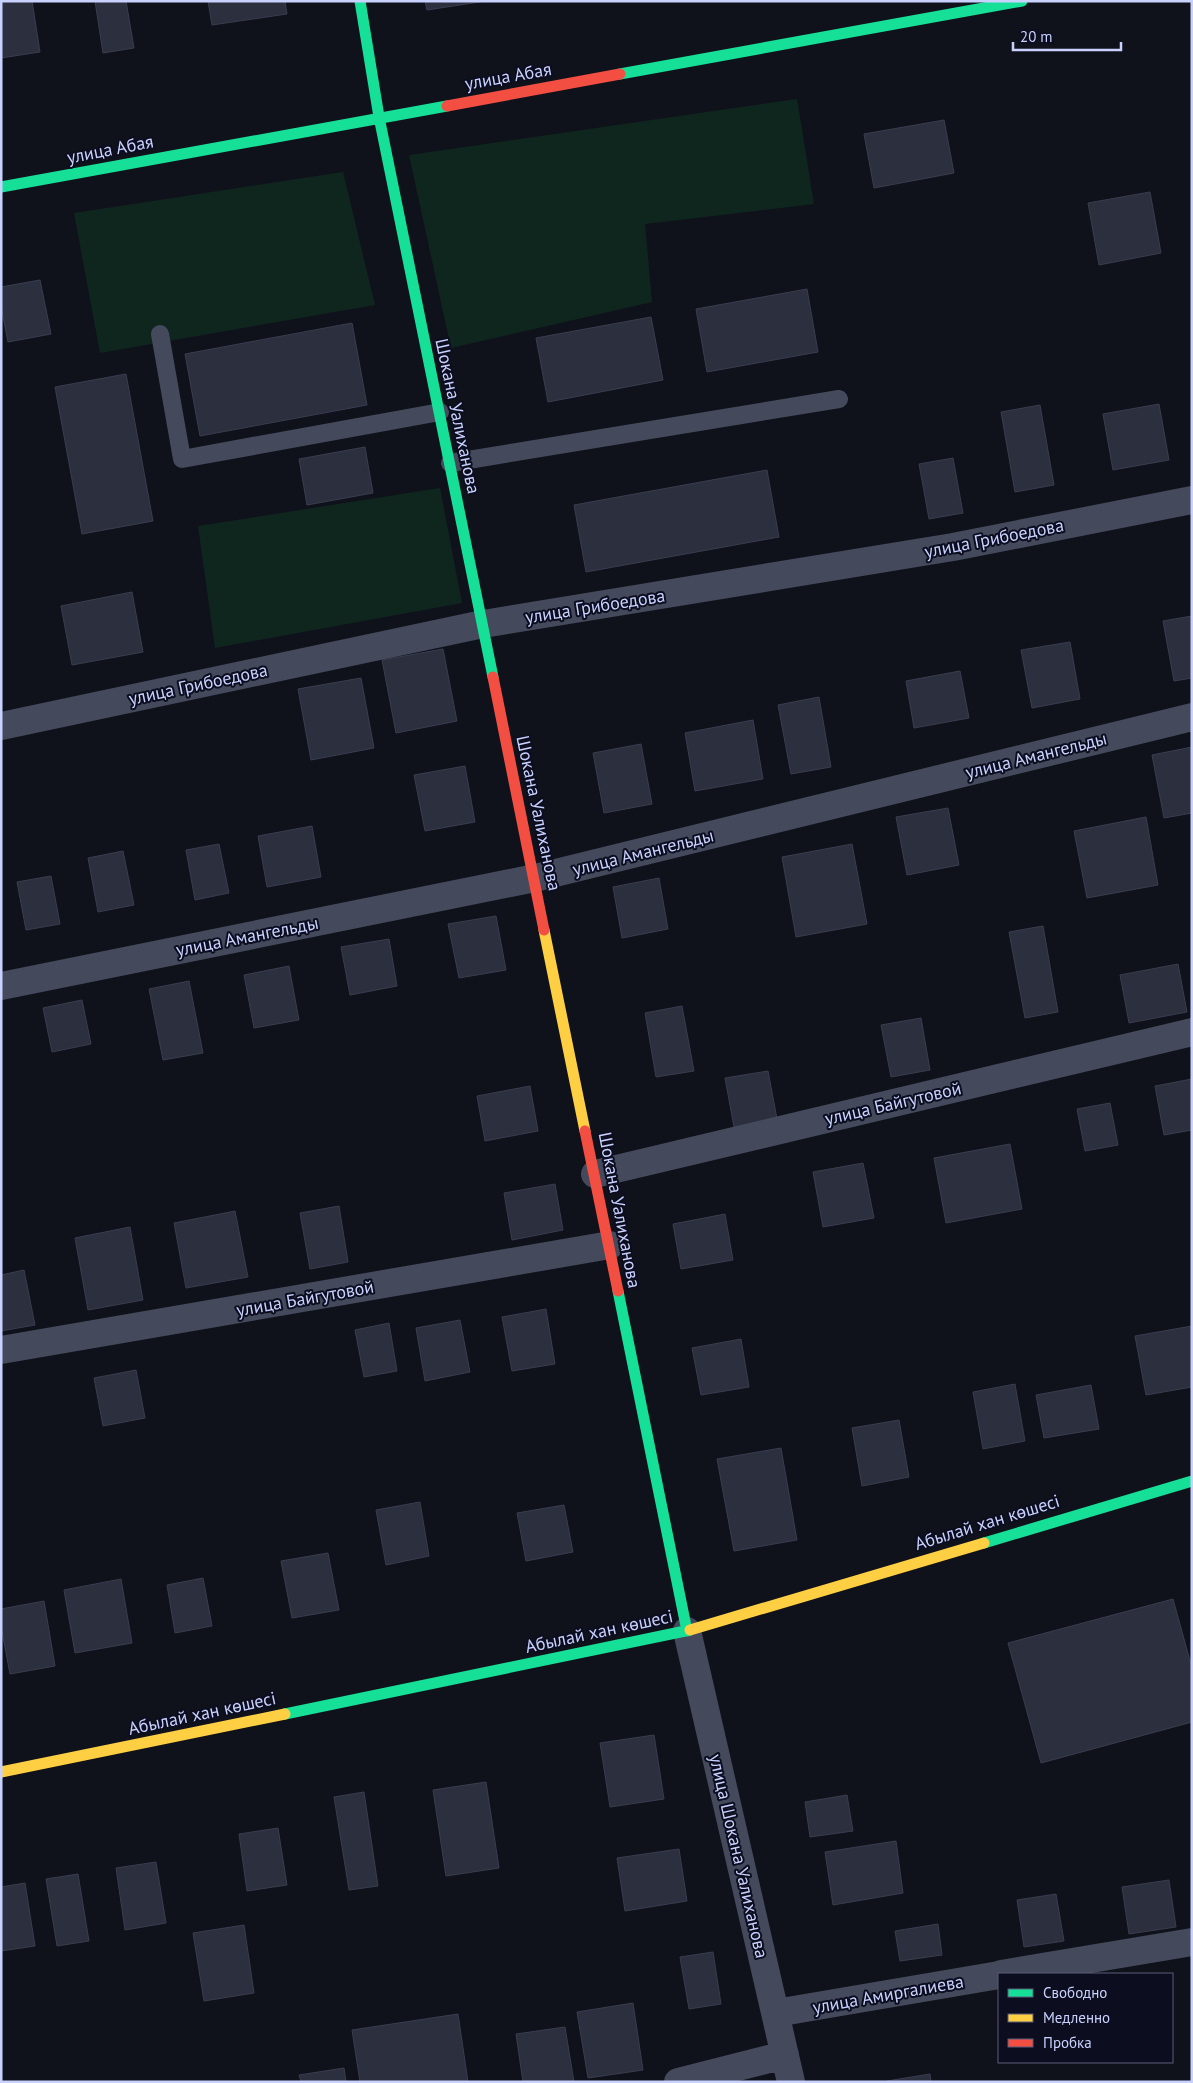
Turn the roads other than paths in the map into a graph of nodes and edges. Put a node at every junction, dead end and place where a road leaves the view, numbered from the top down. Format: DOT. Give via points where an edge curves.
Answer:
graph roads {
  1 [pos="360,1"];
  2 [pos="1022,1"];
  3 [pos="379,117"];
  4 [pos="1,187"];
  5 [pos="160,334"];
  6 [pos="839,399"];
  7 [pos="440,412"];
  8 [pos="450,463"];
  9 [pos="1192,500"];
  10 [pos="483,624"];
  11 [pos="1192,717"];
  12 [pos="1,726"];
  13 [pos="535,878"];
  14 [pos="1,986"];
  15 [pos="1192,1032"];
  16 [pos="595,1174"];
  17 [pos="610,1245"];
  18 [pos="1,1350"];
  19 [pos="1192,1481"];
  20 [pos="687,1631"];
  21 [pos="1,1772"];
  22 [pos="1192,1942"];
  23 [pos="1006,1973"];
  24 [pos="998,1974"];
  25 [pos="776,2013"];
  26 [pos="785,2055"];
  27 [pos="678,2082"];
  28 [pos="791,2082"];
  1 -- 3 [label="street, Шокана Уалиханова"];
  2 -- 3 [label="street, улица Абая"];
  3 -- 4 [label="street, улица Абая"];
  3 -- 7 [label="street, Шокана Уалиханова"];
  5 -- 7 [label="lane" via="182,459"];
  6 -- 8 [label="lane"];
  7 -- 8 [label="street, Шокана Уалиханова"];
  8 -- 10 [label="street, Шокана Уалиханова"];
  9 -- 10 [label="street, улица Грибоедова" via="953,547"];
  10 -- 12 [label="street, улица Грибоедова"];
  10 -- 13 [label="street, Шокана Уалиханова"];
  11 -- 13 [label="street, улица Амангельды"];
  13 -- 14 [label="street, улица Амангельды"];
  13 -- 16 [label="street, Шокана Уалиханова"];
  15 -- 16 [label="street, улица Байгутовой"];
  16 -- 17 [label="street, Шокана Уалиханова"];
  17 -- 18 [label="street, улица Байгутовой"];
  17 -- 20 [label="street, Шокана Уалиханова"];
  19 -- 20 [label="street, Абылай хан көшесі"];
  20 -- 21 [label="street, Абылай хан көшесі"];
  20 -- 25 [label="street, улица Шокана Уалиханова"];
  22 -- 23 [label="street, улица Амиргалиева"];
  24 -- 25 [label="street, улица Амиргалиева"];
  25 -- 26 [label="street, улица Шокана Уалиханова"];
  26 -- 27 [label="street"];
  26 -- 28 [label="street, улица Шокана Уалиханова"];
}
